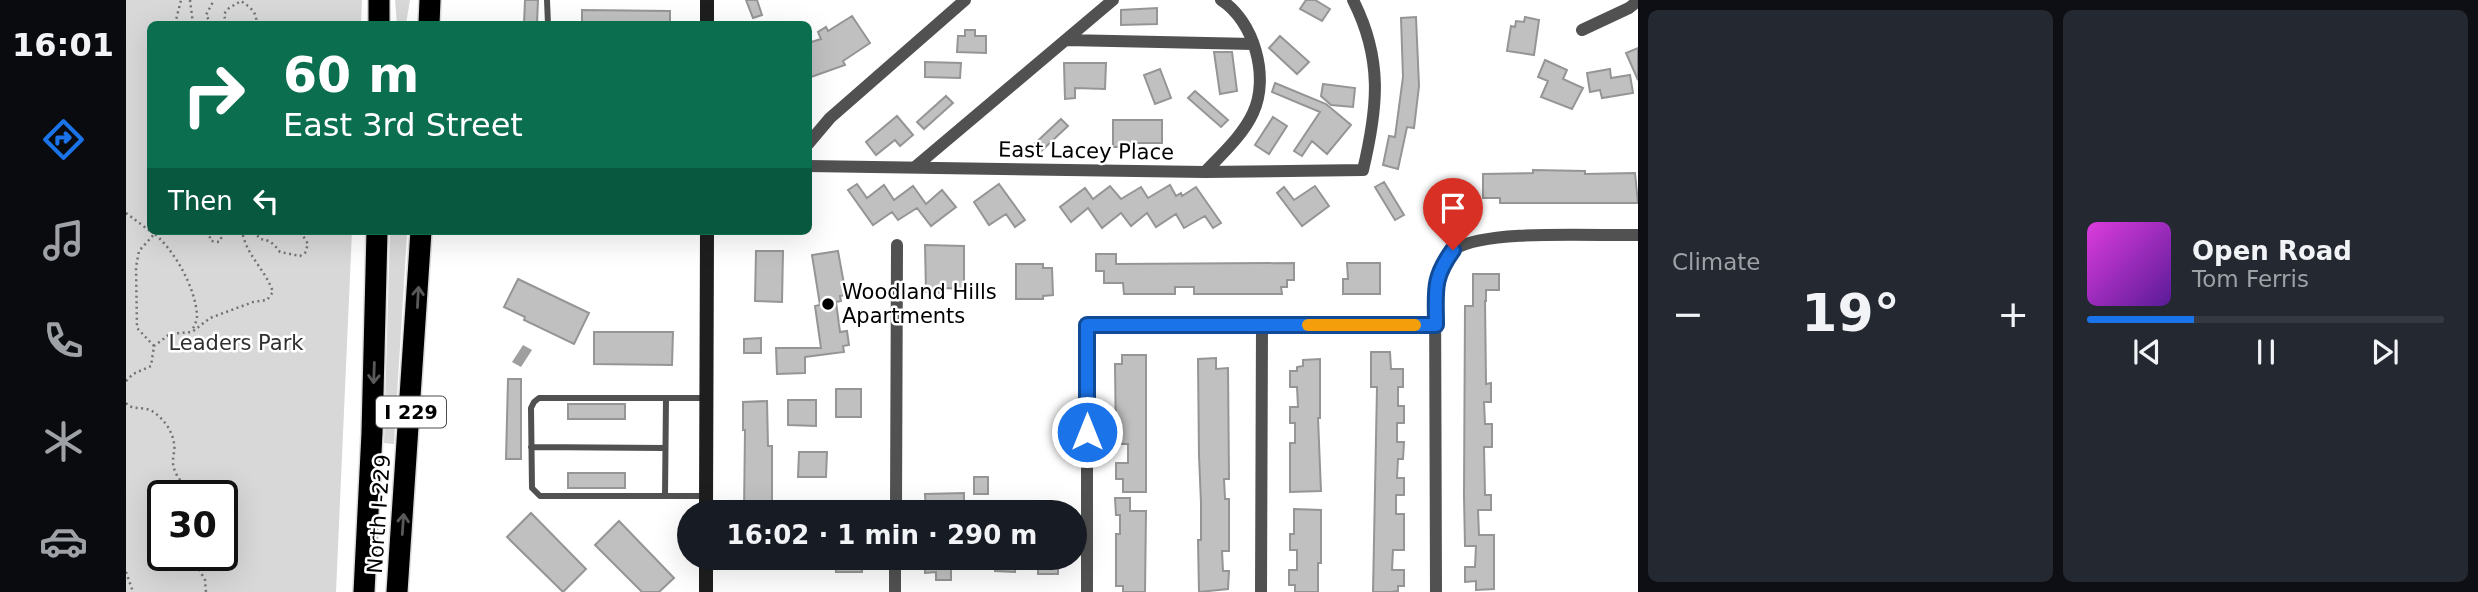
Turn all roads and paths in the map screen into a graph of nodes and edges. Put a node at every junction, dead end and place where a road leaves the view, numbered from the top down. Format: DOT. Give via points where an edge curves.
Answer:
graph roads {
  1 [pos="181,0"];
  2 [pos="190,0"];
  3 [pos="214,0"];
  4 [pos="379,0"];
  5 [pos="430,0"];
  6 [pos="547,0"];
  7 [pos="707,0"];
  8 [pos="965,0"];
  9 [pos="1113,0"];
  10 [pos="1221,0"];
  11 [pos="1353,0"];
  12 [pos="1638,1"];
  13 [pos="176,21"];
  14 [pos="193,21"];
  15 [pos="209,21"];
  16 [pos="225,21"];
  17 [pos="257,21"];
  18 [pos="379,21"];
  19 [pos="429,21"];
  20 [pos="548,21"];
  21 [pos="707,21"];
  22 [pos="1582,30"];
  23 [pos="1066,40"];
  24 [pos="1253,44"];
  25 [pos="812,139"];
  26 [pos="812,166"];
  27 [pos="915,167"];
  28 [pos="1205,172"];
  29 [pos="126,213"];
  30 [pos="147,228"];
  31 [pos="154,235"];
  32 [pos="158,235"];
  33 [pos="209,235"];
  34 [pos="223,235"];
  35 [pos="243,235"];
  36 [pos="257,235"];
  37 [pos="302,235"];
  38 [pos="377,235"];
  39 [pos="421,235"];
  40 [pos="707,235"];
  41 [pos="1638,235"];
  42 [pos="897,245"];
  43 [pos="1262,325"];
  44 [pos="1436,325"];
  45 [pos="192,332"];
  46 [pos="154,346"];
  47 [pos="126,381"];
  48 [pos="666,398"];
  49 [pos="707,398"];
  50 [pos="127,406"];
  51 [pos="531,447"];
  52 [pos="665,448"];
  53 [pos="181,480"];
  54 [pos="665,496"];
  55 [pos="706,496"];
  56 [pos="706,500"];
  57 [pos="895,500"];
  58 [pos="706,570"];
  59 [pos="895,570"];
  60 [pos="200,571"];
  61 [pos="126,572"];
  62 [pos="133,592"];
  63 [pos="206,592"];
  64 [pos="364,592"];
  65 [pos="397,592"];
  66 [pos="706,592"];
  67 [pos="895,592"];
  68 [pos="1087,592"];
  69 [pos="1261,592"];
  70 [pos="1436,592"];
  1 -- 13 [label="path"];
  2 -- 14 [label="path"];
  3 -- 15 [label="path" via="206,15"];
  4 -- 18 [label="highway"];
  5 -- 19 [label="highway"];
  6 -- 20 [label="lane"];
  7 -- 21 [label="street"];
  8 -- 25 [label="street" via="830,118"];
  9 -- 23 [label="street"];
  10 -- 24 [label="street" via="1246,28"];
  11 -- 28 [label="street, East Lacey Place" via="1364,22 1376,74 1363,170"];
  12 -- 22 [label="street"];
  16 -- 17 [label="path" via="224,14 242,1 252,8"];
  23 -- 24 [label="street"];
  23 -- 27 [label="street"];
  24 -- 28 [label="street" via="1259,72 1253,113"];
  26 -- 27 [label="street, East Lacey Place"];
  27 -- 28 [label="street, East Lacey Place"];
  29 -- 30 [label="path"];
  31 -- 46 [label="path" via="138,251 136,267 137,328"];
  32 -- 45 [label="path" via="193,293 197,318"];
  33 -- 34 [label="path" via="211,241 219,242"];
  35 -- 45 [label="path" via="273,292 267,300 210,318"];
  36 -- 37 [label="path" via="280,252 300,256 308,244"];
  38 -- 64 [label="highway, North I-229 / I 229, one-way"];
  65 -- 39 [label="highway, North I-229 / I 229, one-way"];
  40 -- 49 [label="street"];
  41 -- 44 [label="street" via="1491,237 1453,250 1436,282"];
  42 -- 57 [label="street"];
  43 -- 44 [label="street"];
  43 -- 68 [label="street" via="1087,325"];
  43 -- 69 [label="street"];
  44 -- 70 [label="street"];
  45 -- 46 [label="path" via="170,334"];
  46 -- 47 [label="path" via="151,366"];
  48 -- 49 [label="lane"];
  48 -- 51 [label="lane" via="539,398 531,408"];
  48 -- 52 [label="lane"];
  49 -- 55 [label="street"];
  50 -- 53 [label="path" via="162,418 175,444 172,459"];
  51 -- 52 [label="lane"];
  51 -- 54 [label="lane" via="532,488 540,496"];
  52 -- 54 [label="lane"];
  54 -- 55 [label="lane"];
  55 -- 56 [label="street"];
  58 -- 66 [label="street"];
  59 -- 67 [label="street"];
  60 -- 63 [label="path"];
  61 -- 62 [label="path"];
}
